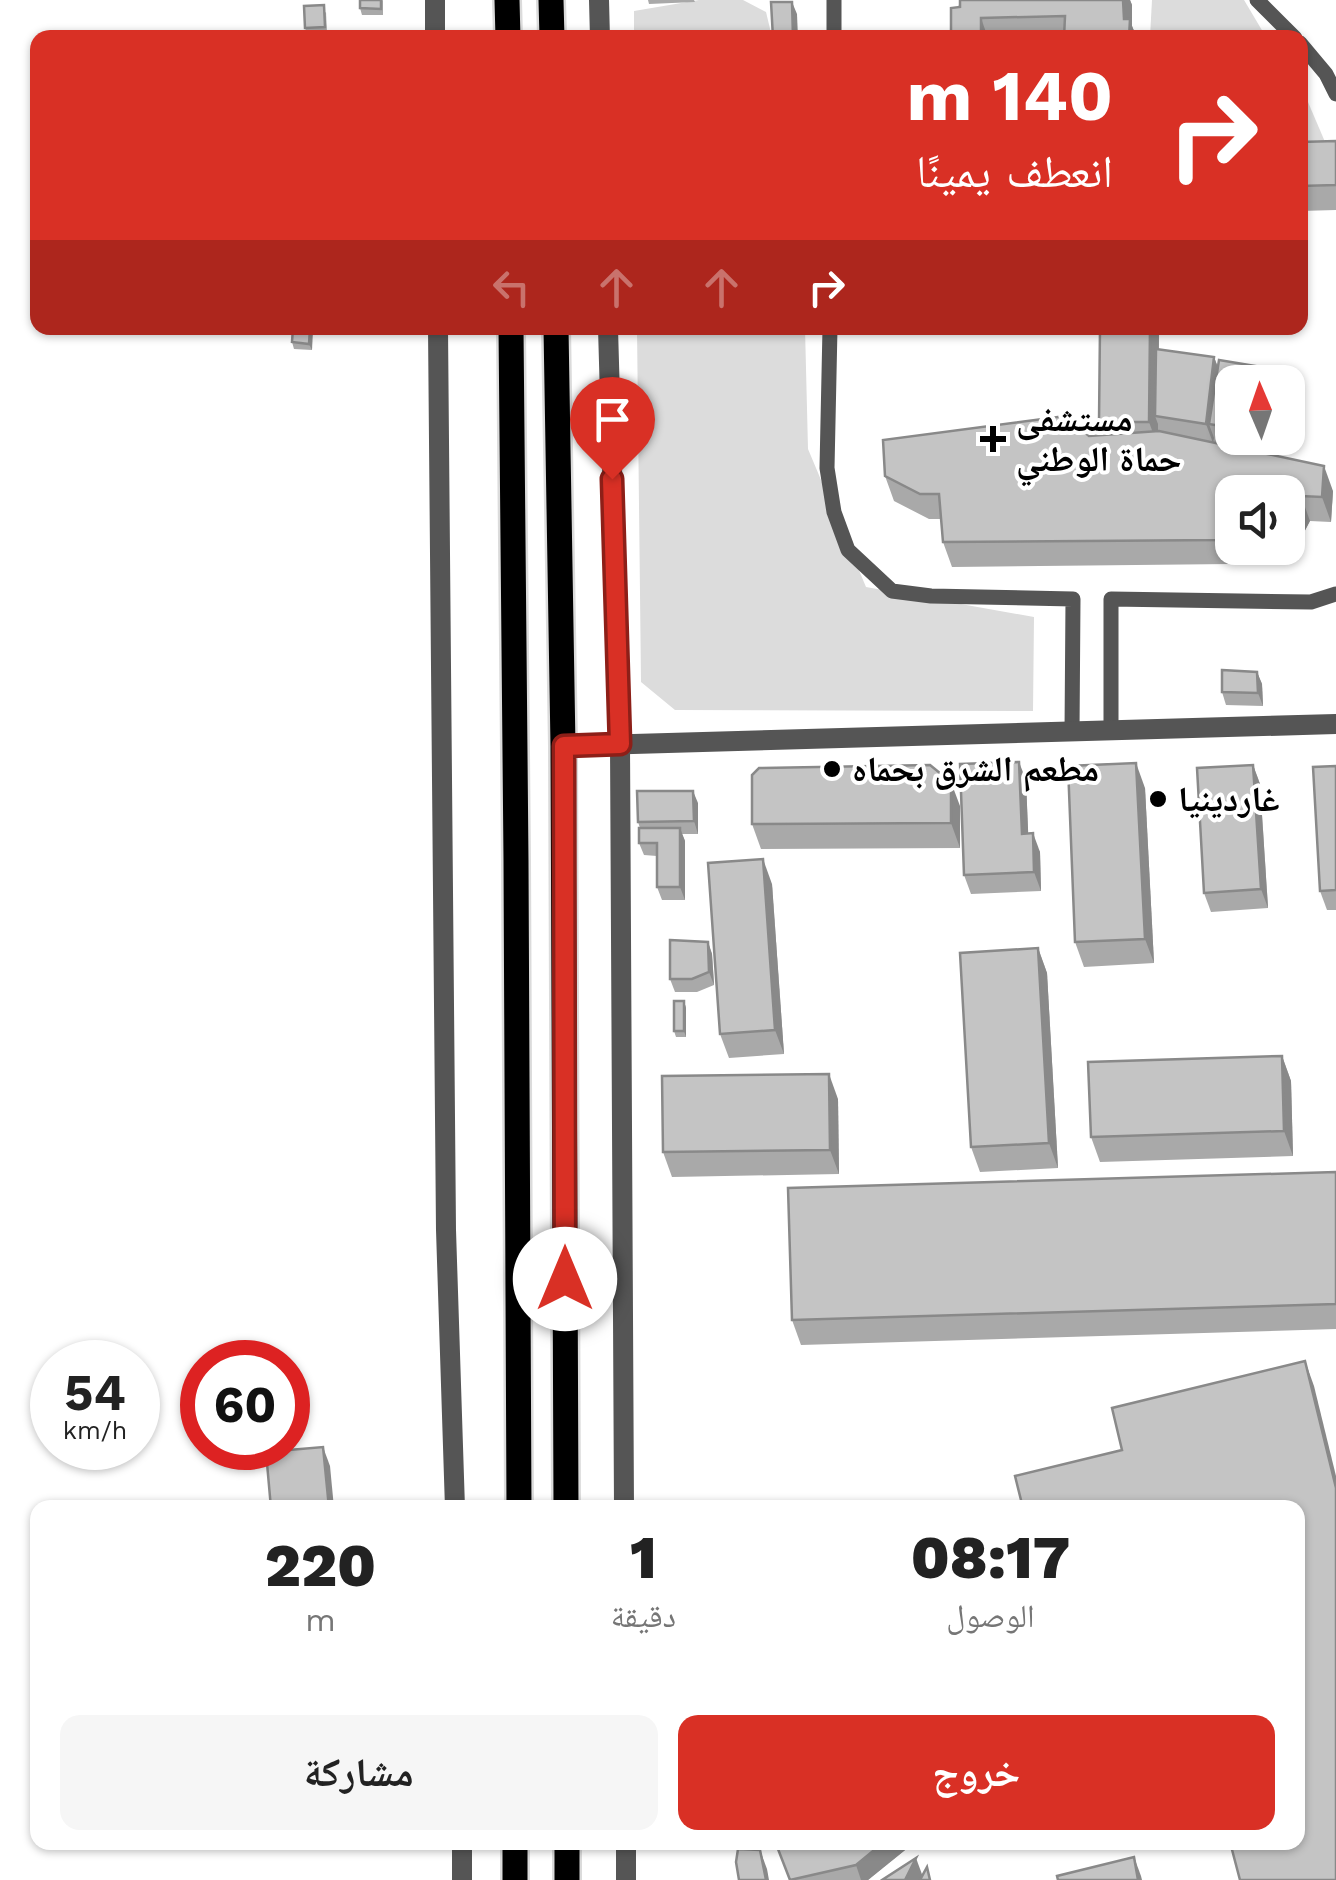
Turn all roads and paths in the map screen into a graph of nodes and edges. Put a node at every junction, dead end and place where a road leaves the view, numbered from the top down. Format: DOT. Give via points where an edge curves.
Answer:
graph roads {
  1 [pos="435,0"];
  2 [pos="508,0"];
  3 [pos="551,0"];
  4 [pos="599,0"];
  5 [pos="834,0"];
  6 [pos="1257,0"];
  7 [pos="435,30"];
  8 [pos="508,30"];
  9 [pos="552,30"];
  10 [pos="600,30"];
  11 [pos="834,30"];
  12 [pos="1287,30"];
  13 [pos="1308,53"];
  14 [pos="1336,94"];
  15 [pos="438,335"];
  16 [pos="511,335"];
  17 [pos="556,335"];
  18 [pos="608,335"];
  19 [pos="830,335"];
  20 [pos="1336,594"];
  21 [pos="1336,724"];
  22 [pos="1110,731"];
  23 [pos="1072,732"];
  24 [pos="620,744"];
  25 [pos="564,746"];
  26 [pos="454,1500"];
  27 [pos="519,1500"];
  28 [pos="566,1500"];
  29 [pos="624,1500"];
  30 [pos="462,1850"];
  31 [pos="515,1850"];
  32 [pos="567,1850"];
  33 [pos="626,1850"];
  34 [pos="462,1880"];
  35 [pos="514,1880"];
  36 [pos="567,1880"];
  37 [pos="626,1880"];
  1 -- 7 [label="street"];
  2 -- 8 [label="main road"];
  3 -- 9 [label="main road"];
  4 -- 10 [label="street"];
  5 -- 11 [label="lane"];
  6 -- 12 [label="lane"];
  13 -- 14 [label="lane"];
  15 -- 26 [label="street"];
  16 -- 27 [label="main road"];
  17 -- 25 [label="main road"];
  18 -- 24 [label="street"];
  19 -- 23 [label="lane" via="827,468 848,550 892,591 1073,599"];
  20 -- 22 [label="lane" via="1311,602 1111,599"];
  21 -- 22 [label="street"];
  22 -- 23 [label="street"];
  23 -- 24 [label="street"];
  24 -- 25 [label="street"];
  24 -- 29 [label="street"];
  25 -- 28 [label="main road"];
  30 -- 34 [label="street"];
  31 -- 35 [label="main road"];
  32 -- 36 [label="main road"];
  33 -- 37 [label="street"];
}
